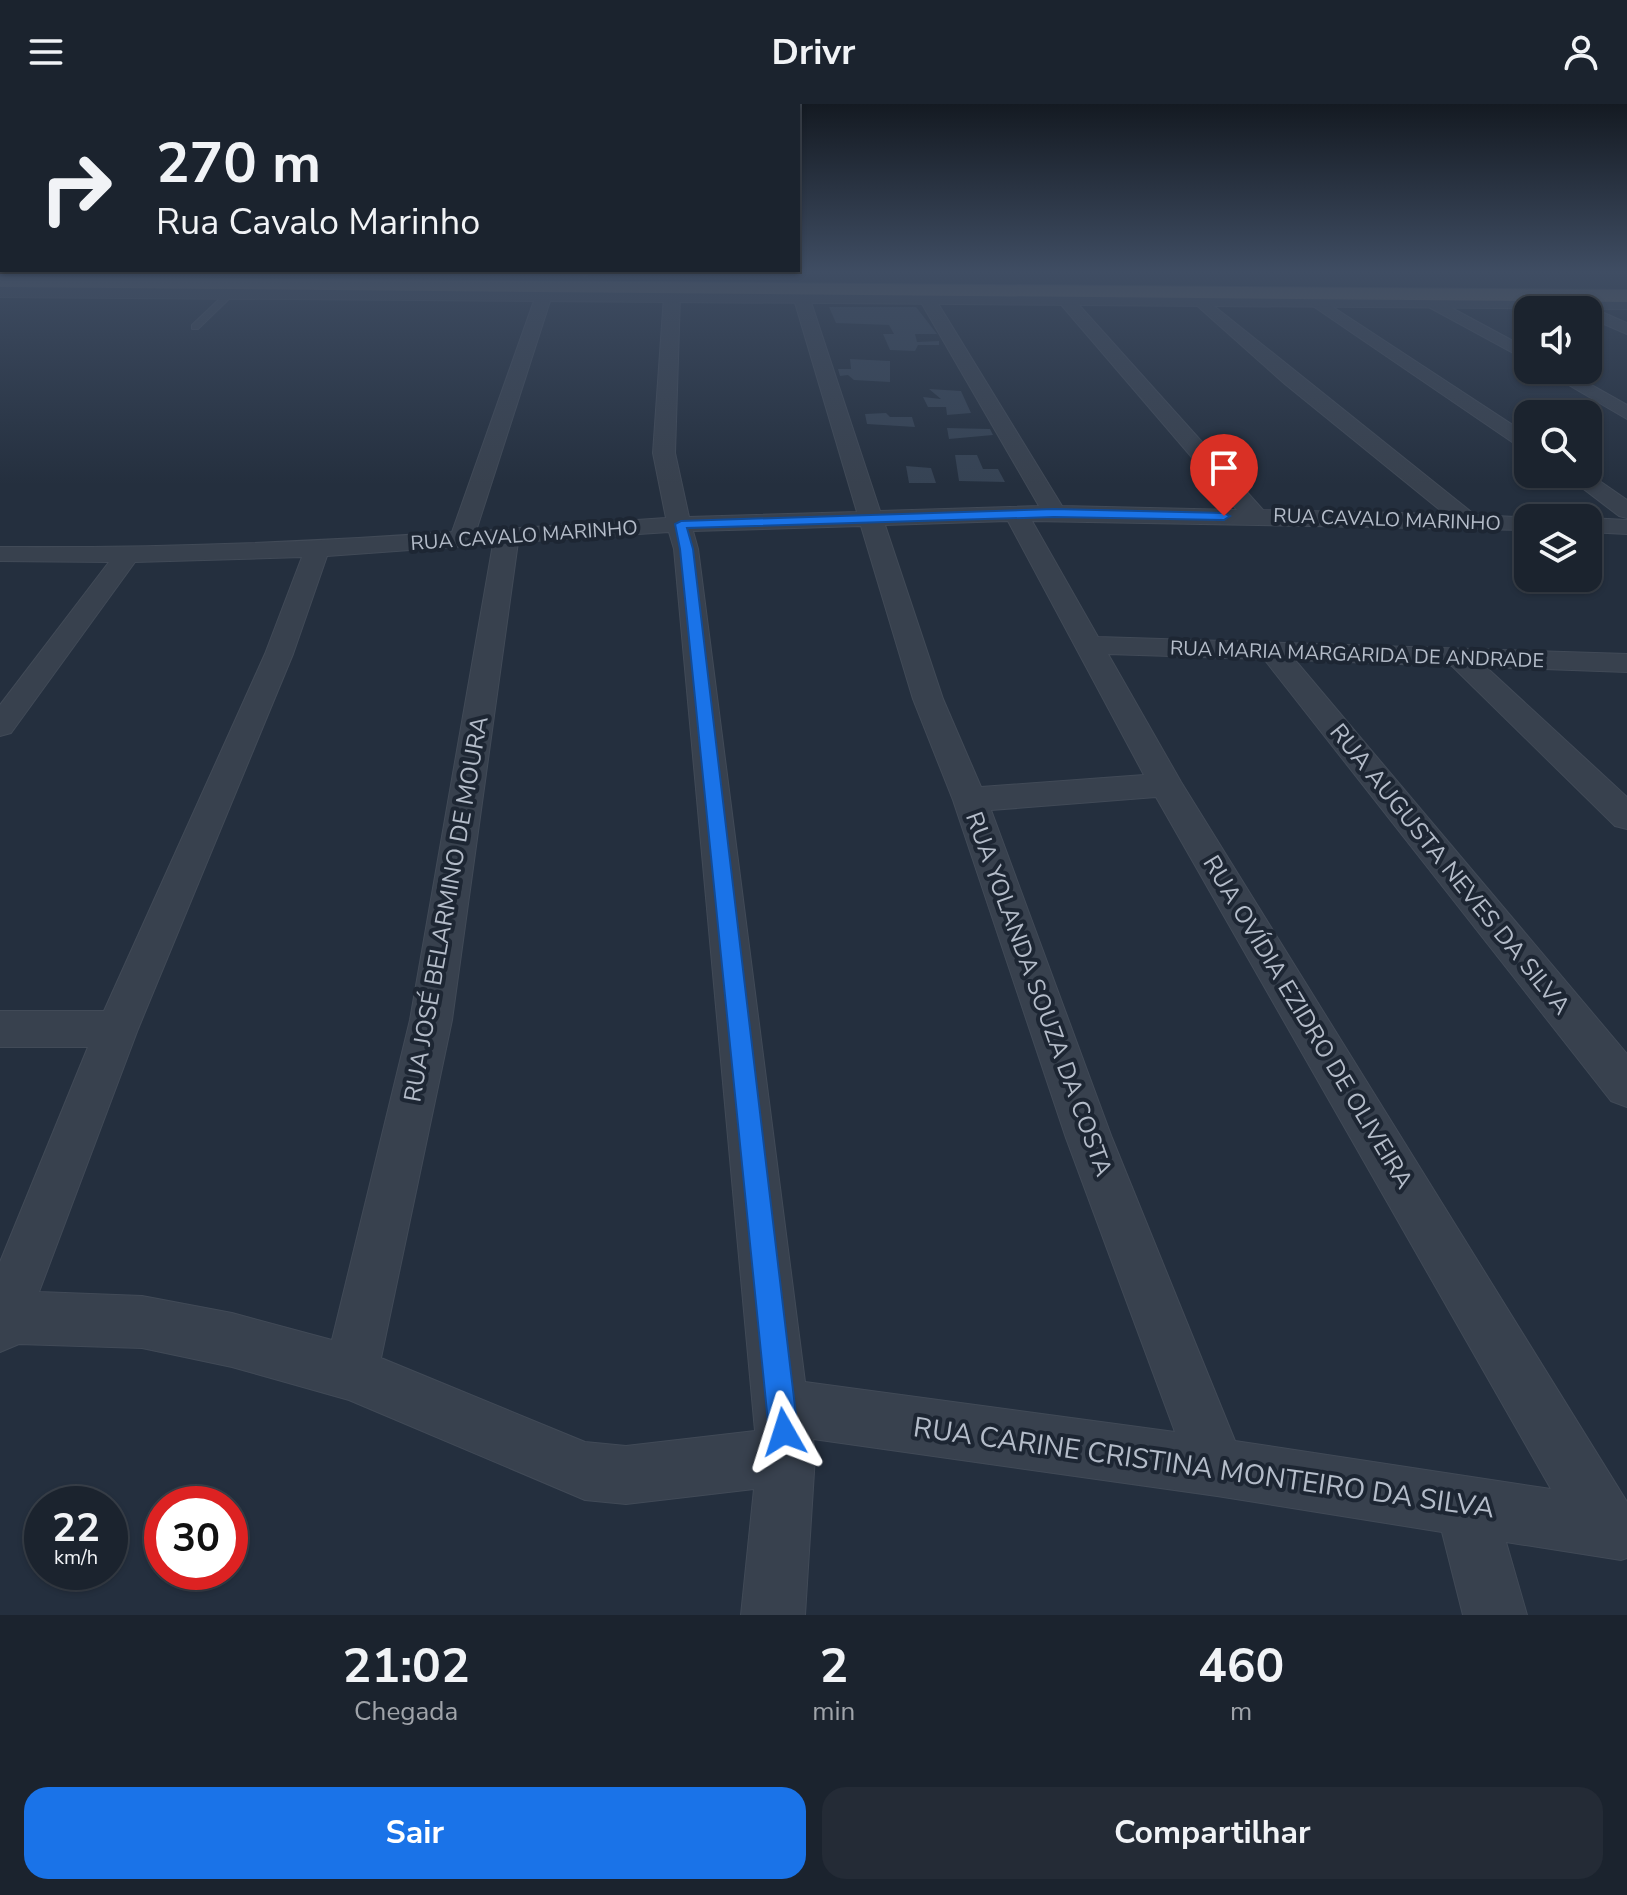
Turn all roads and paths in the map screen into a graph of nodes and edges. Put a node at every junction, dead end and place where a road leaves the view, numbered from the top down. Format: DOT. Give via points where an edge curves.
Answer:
graph roads {
  1 [pos="528,344"];
  2 [pos="670,344"];
  3 [pos="816,344"];
  4 [pos="949,344"];
  5 [pos="1104,344"];
  6 [pos="1250,344"];
  7 [pos="1379,344"];
  8 [pos="1576,384"];
  9 [pos="1627,413"];
  10 [pos="1514,435"];
  11 [pos="1595,488"];
  12 [pos="1627,511"];
  13 [pos="1035,514"];
  14 [pos="1255,516"];
  15 [pos="871,520"];
  16 [pos="1468,521"];
  17 [pos="1514,523"];
  18 [pos="681,524"];
  19 [pos="1602,526"];
  20 [pos="1627,527"];
  21 [pos="507,536"];
  22 [pos="461,540"];
  23 [pos="317,549"];
  24 [pos="0,554"];
  25 [pos="128,555"];
  26 [pos="1086,645"];
  27 [pos="1272,651"];
  28 [pos="1461,659"];
  29 [pos="1627,663"];
  30 [pos="0,726"];
  31 [pos="1166,785"];
  32 [pos="970,800"];
  33 [pos="1627,817"];
  34 [pos="0,1029"];
  35 [pos="117,1029"];
  36 [pos="1627,1087"];
  37 [pos="3,1322"];
  38 [pos="351,1373"];
  39 [pos="784,1432"];
  40 [pos="1217,1467"];
  41 [pos="1465,1504"];
  42 [pos="1617,1529"];
  43 [pos="773,1615"];
  44 [pos="1495,1615"];
  1 -- 22 [label="street"];
  2 -- 18 [label="street" via="664,453"];
  3 -- 15 [label="street, RUA YOLANDA SOUZA DA COSTA"];
  4 -- 13 [label="street, RUA OVÍDIA EZIDRO DE OLIVEIRA"];
  5 -- 14 [label="street"];
  6 -- 16 [label="street"];
  7 -- 10 [label="street"];
  8 -- 9 [label="street"];
  11 -- 12 [label="street"];
  13 -- 14 [label="street, RUA CAVALO MARINHO"];
  13 -- 15 [label="street, RUA CAVALO MARINHO"];
  13 -- 26 [label="street, RUA OVÍDIA EZIDRO DE OLIVEIRA"];
  14 -- 16 [label="street, RUA CAVALO MARINHO"];
  15 -- 18 [label="street, RUA CAVALO MARINHO"];
  15 -- 32 [label="street, RUA YOLANDA SOUZA DA COSTA" via="928,699"];
  16 -- 17 [label="street, RUA CAVALO MARINHO"];
  18 -- 21 [label="street, RUA CAVALO MARINHO"];
  18 -- 39 [label="street"];
  19 -- 20 [label="street"];
  21 -- 22 [label="street, RUA CAVALO MARINHO"];
  21 -- 38 [label="street, RUA JOSÉ BELARMINO DE MOURA" via="431,1020"];
  22 -- 23 [label="street, RUA CAVALO MARINHO"];
  23 -- 25 [label="street, RUA CAVALO MARINHO"];
  23 -- 35 [label="street" via="279,654"];
  24 -- 25 [label="street, RUA CAVALO MARINHO"];
  25 -- 30 [label="street"];
  26 -- 27 [label="street, RUA MARIA MARGARIDA DE ANDRADE"];
  26 -- 31 [label="street, RUA OVÍDIA EZIDRO DE OLIVEIRA"];
  27 -- 28 [label="street, RUA MARIA MARGARIDA DE ANDRADE"];
  27 -- 36 [label="street, RUA AUGUSTA NEVES DA SILVA"];
  28 -- 29 [label="street, RUA MARIA MARGARIDA DE ANDRADE"];
  28 -- 33 [label="street"];
  31 -- 32 [label="street"];
  31 -- 42 [label="street, RUA OVÍDIA EZIDRO DE OLIVEIRA"];
  32 -- 40 [label="street, RUA YOLANDA SOUZA DA COSTA" via="1089,1138"];
  34 -- 35 [label="street"];
  35 -- 37 [label="street"];
  37 -- 38 [label="street, RUA CARINE CRISTINA MONTEIRO DA SILVA" via="142,1322"];
  38 -- 39 [label="street, RUA CARINE CRISTINA MONTEIRO DA SILVA" via="585,1471 626,1475"];
  39 -- 40 [label="street, RUA CARINE CRISTINA MONTEIRO DA SILVA"];
  39 -- 43 [label="street"];
  40 -- 41 [label="street, RUA CARINE CRISTINA MONTEIRO DA SILVA"];
  41 -- 42 [label="street, RUA CARINE CRISTINA MONTEIRO DA SILVA"];
  41 -- 44 [label="street"];
}
